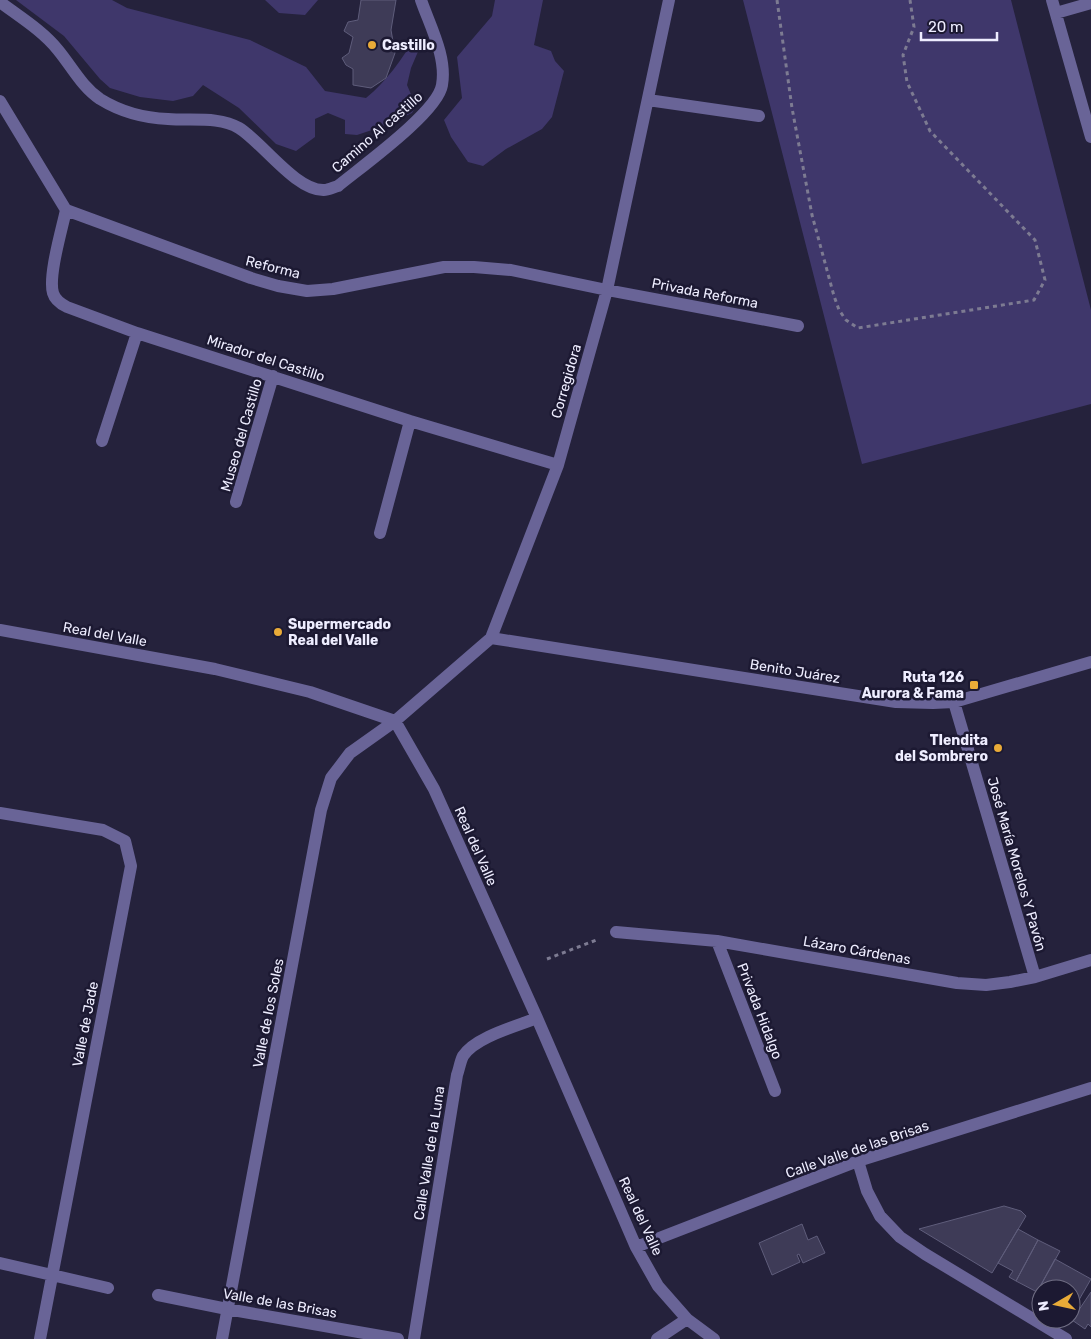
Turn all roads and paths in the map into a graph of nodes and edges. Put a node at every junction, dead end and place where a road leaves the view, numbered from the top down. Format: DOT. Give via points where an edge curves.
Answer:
graph roads {
  1 [pos="421,0"];
  2 [pos="669,0"];
  3 [pos="777,0"];
  4 [pos="910,0"];
  5 [pos="1052,0"];
  6 [pos="0,2"];
  7 [pos="1091,3"];
  8 [pos="1056,14"];
  9 [pos="648,100"];
  10 [pos="0,101"];
  11 [pos="759,116"];
  12 [pos="1091,138"];
  13 [pos="66,210"];
  14 [pos="607,290"];
  15 [pos="798,326"];
  16 [pos="137,333"];
  17 [pos="273,376"];
  18 [pos="410,421"];
  19 [pos="102,441"];
  20 [pos="558,465"];
  21 [pos="236,502"];
  22 [pos="380,533"];
  23 [pos="0,630"];
  24 [pos="490,638"];
  25 [pos="1091,662"];
  26 [pos="954,702"];
  27 [pos="395,721"];
  28 [pos="0,812"];
  29 [pos="616,932"];
  30 [pos="717,941"];
  31 [pos="547,959"];
  32 [pos="1091,960"];
  33 [pos="1035,977"];
  34 [pos="537,1018"];
  35 [pos="1091,1088"];
  36 [pos="775,1091"];
  37 [pos="858,1161"];
  38 [pos="636,1247"];
  39 [pos="0,1263"];
  40 [pos="52,1275"];
  41 [pos="108,1288"];
  42 [pos="158,1295"];
  43 [pos="227,1309"];
  44 [pos="687,1319"];
  45 [pos="40,1339"];
  46 [pos="222,1339"];
  47 [pos="398,1339"];
  48 [pos="414,1339"];
  49 [pos="657,1339"];
  50 [pos="714,1339"];
  51 [pos="1066,1339"];
  1 -- 6 [label="street, Camino Al castillo" via="442,66 442,86 435,102 338,186 323,190 308,187 239,128 223,122 138,116 98,98 43,34"];
  2 -- 9 [label="street, Corregidora"];
  3 -- 4 [label="path" via="812,216 834,296 846,320 858,328 1034,300 1045,280 1035,240 930,131 907,82 903,55 914,27"];
  5 -- 8 [label="street"];
  7 -- 8 [label="street"];
  8 -- 12 [label="street"];
  9 -- 11 [label="street"];
  9 -- 14 [label="street, Corregidora"];
  10 -- 13 [label="street"];
  13 -- 14 [label="street, Reforma" via="278,286 333,289 444,267 474,267 511,270"];
  13 -- 16 [label="street, Mirador del Castillo" via="51,281 53,294 67,307"];
  14 -- 15 [label="street, Privada Reforma"];
  14 -- 20 [label="street, Corregidora"];
  16 -- 17 [label="street, Mirador del Castillo"];
  16 -- 19 [label="street"];
  17 -- 18 [label="street, Mirador del Castillo"];
  17 -- 21 [label="street, Museo del Castillo"];
  18 -- 20 [label="street, Mirador del Castillo"];
  18 -- 22 [label="street"];
  20 -- 24 [label="street, Corregidora"];
  23 -- 27 [label="street, Real del Valle" via="216,669 310,692"];
  24 -- 26 [label="street, Benito Juárez" via="896,702"];
  24 -- 27 [label="street, Corregidora"];
  25 -- 26 [label="street, Benito Juárez"];
  26 -- 33 [label="street, José María Morelos Y Pavón"];
  27 -- 34 [label="street, Real del Valle" via="434,789"];
  27 -- 43 [label="street, Valle de los Soles" via="350,754 331,778 321,810"];
  28 -- 40 [label="street, Valle de Jade" via="103,830 125,841 131,866"];
  29 -- 30 [label="street, Lázaro Cárdenas"];
  29 -- 31 [label="path"];
  30 -- 33 [label="street, Lázaro Cárdenas" via="957,983 986,985"];
  30 -- 36 [label="street, Privada Hidalgo"];
  32 -- 33 [label="street, Lázaro Cárdenas"];
  34 -- 38 [label="street, Real del Valle"];
  34 -- 48 [label="street, Calle Valle de la Luna" via="490,1036 464,1056 457,1075"];
  35 -- 37 [label="street, Calle Valle de las Brisas"];
  37 -- 38 [label="street, Calle Valle de las Brisas"];
  37 -- 51 [label="street" via="871,1200 880,1216 900,1237"];
  38 -- 44 [label="street, Real del Valle" via="658,1286"];
  39 -- 40 [label="street"];
  40 -- 41 [label="street"];
  40 -- 45 [label="street, Valle de Jade"];
  42 -- 43 [label="street, Valle de las Brisas"];
  43 -- 46 [label="street, Valle de los Soles"];
  43 -- 47 [label="street, Valle de las Brisas"];
  44 -- 49 [label="street"];
  44 -- 50 [label="street, Real del Valle"];
}
